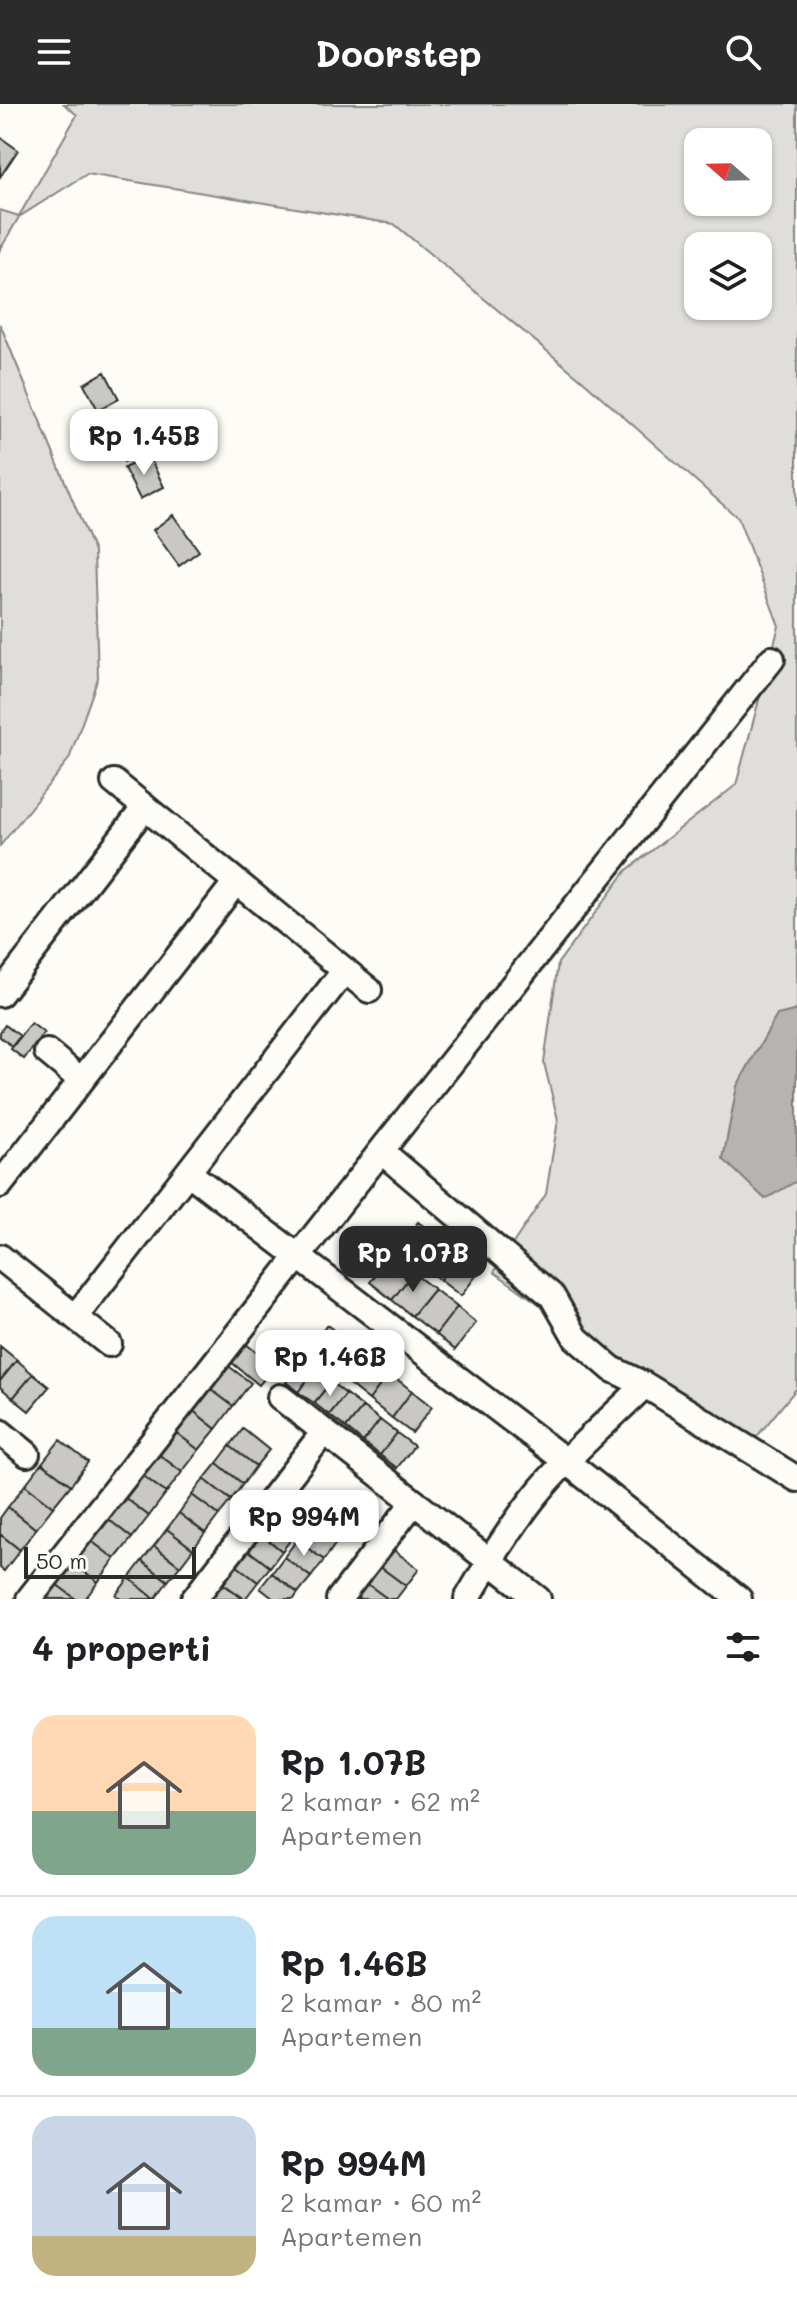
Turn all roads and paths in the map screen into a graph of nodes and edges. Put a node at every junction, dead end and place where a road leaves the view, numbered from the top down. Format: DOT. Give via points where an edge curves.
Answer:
graph roads {
  1 [pos="772,659"];
  2 [pos="114,782"];
  3 [pos="145,807"];
  4 [pos="236,882"];
  5 [pos="345,970"];
  6 [pos="369,990"];
  7 [pos="0,994"];
  8 [pos="47,1052"];
  9 [pos="80,1079"];
  10 [pos="381,1151"];
  11 [pos="189,1173"];
  12 [pos="0,1185"];
  13 [pos="0,1257"];
  14 [pos="298,1257"];
  15 [pos="76,1316"];
  16 [pos="109,1344"];
  17 [pos="645,1385"];
  18 [pos="280,1397"];
  19 [pos="0,1432"];
  20 [pos="324,1432"];
  21 [pos="27,1454"];
  22 [pos="567,1462"];
  23 [pos="795,1473"];
  24 [pos="414,1502"];
  25 [pos="490,1560"];
  26 [pos="29,1599"];
  27 [pos="194,1599"];
  28 [pos="339,1599"];
  29 [pos="467,1599"];
  30 [pos="538,1599"];
  31 [pos="739,1599"];
  1 -- 10 [label="street"];
  2 -- 3 [label="street"];
  3 -- 4 [label="street"];
  3 -- 7 [label="street"];
  4 -- 5 [label="street"];
  4 -- 9 [label="street"];
  5 -- 6 [label="street"];
  5 -- 11 [label="street"];
  8 -- 9 [label="street"];
  9 -- 12 [label="street"];
  10 -- 14 [label="street"];
  10 -- 17 [label="street" via="552,1296 576,1338 612,1369"];
  11 -- 14 [label="street"];
  11 -- 15 [label="street"];
  13 -- 15 [label="street"];
  14 -- 22 [label="street"];
  14 -- 26 [label="street"];
  15 -- 16 [label="street"];
  17 -- 22 [label="street"];
  17 -- 23 [label="street"];
  18 -- 20 [label="street"];
  19 -- 21 [label="street"];
  20 -- 24 [label="street"];
  20 -- 27 [label="street"];
  22 -- 25 [label="street" via="532,1500"];
  22 -- 31 [label="street"];
  24 -- 25 [label="street"];
  24 -- 28 [label="street"];
  25 -- 29 [label="street"];
  25 -- 30 [label="street"];
}
